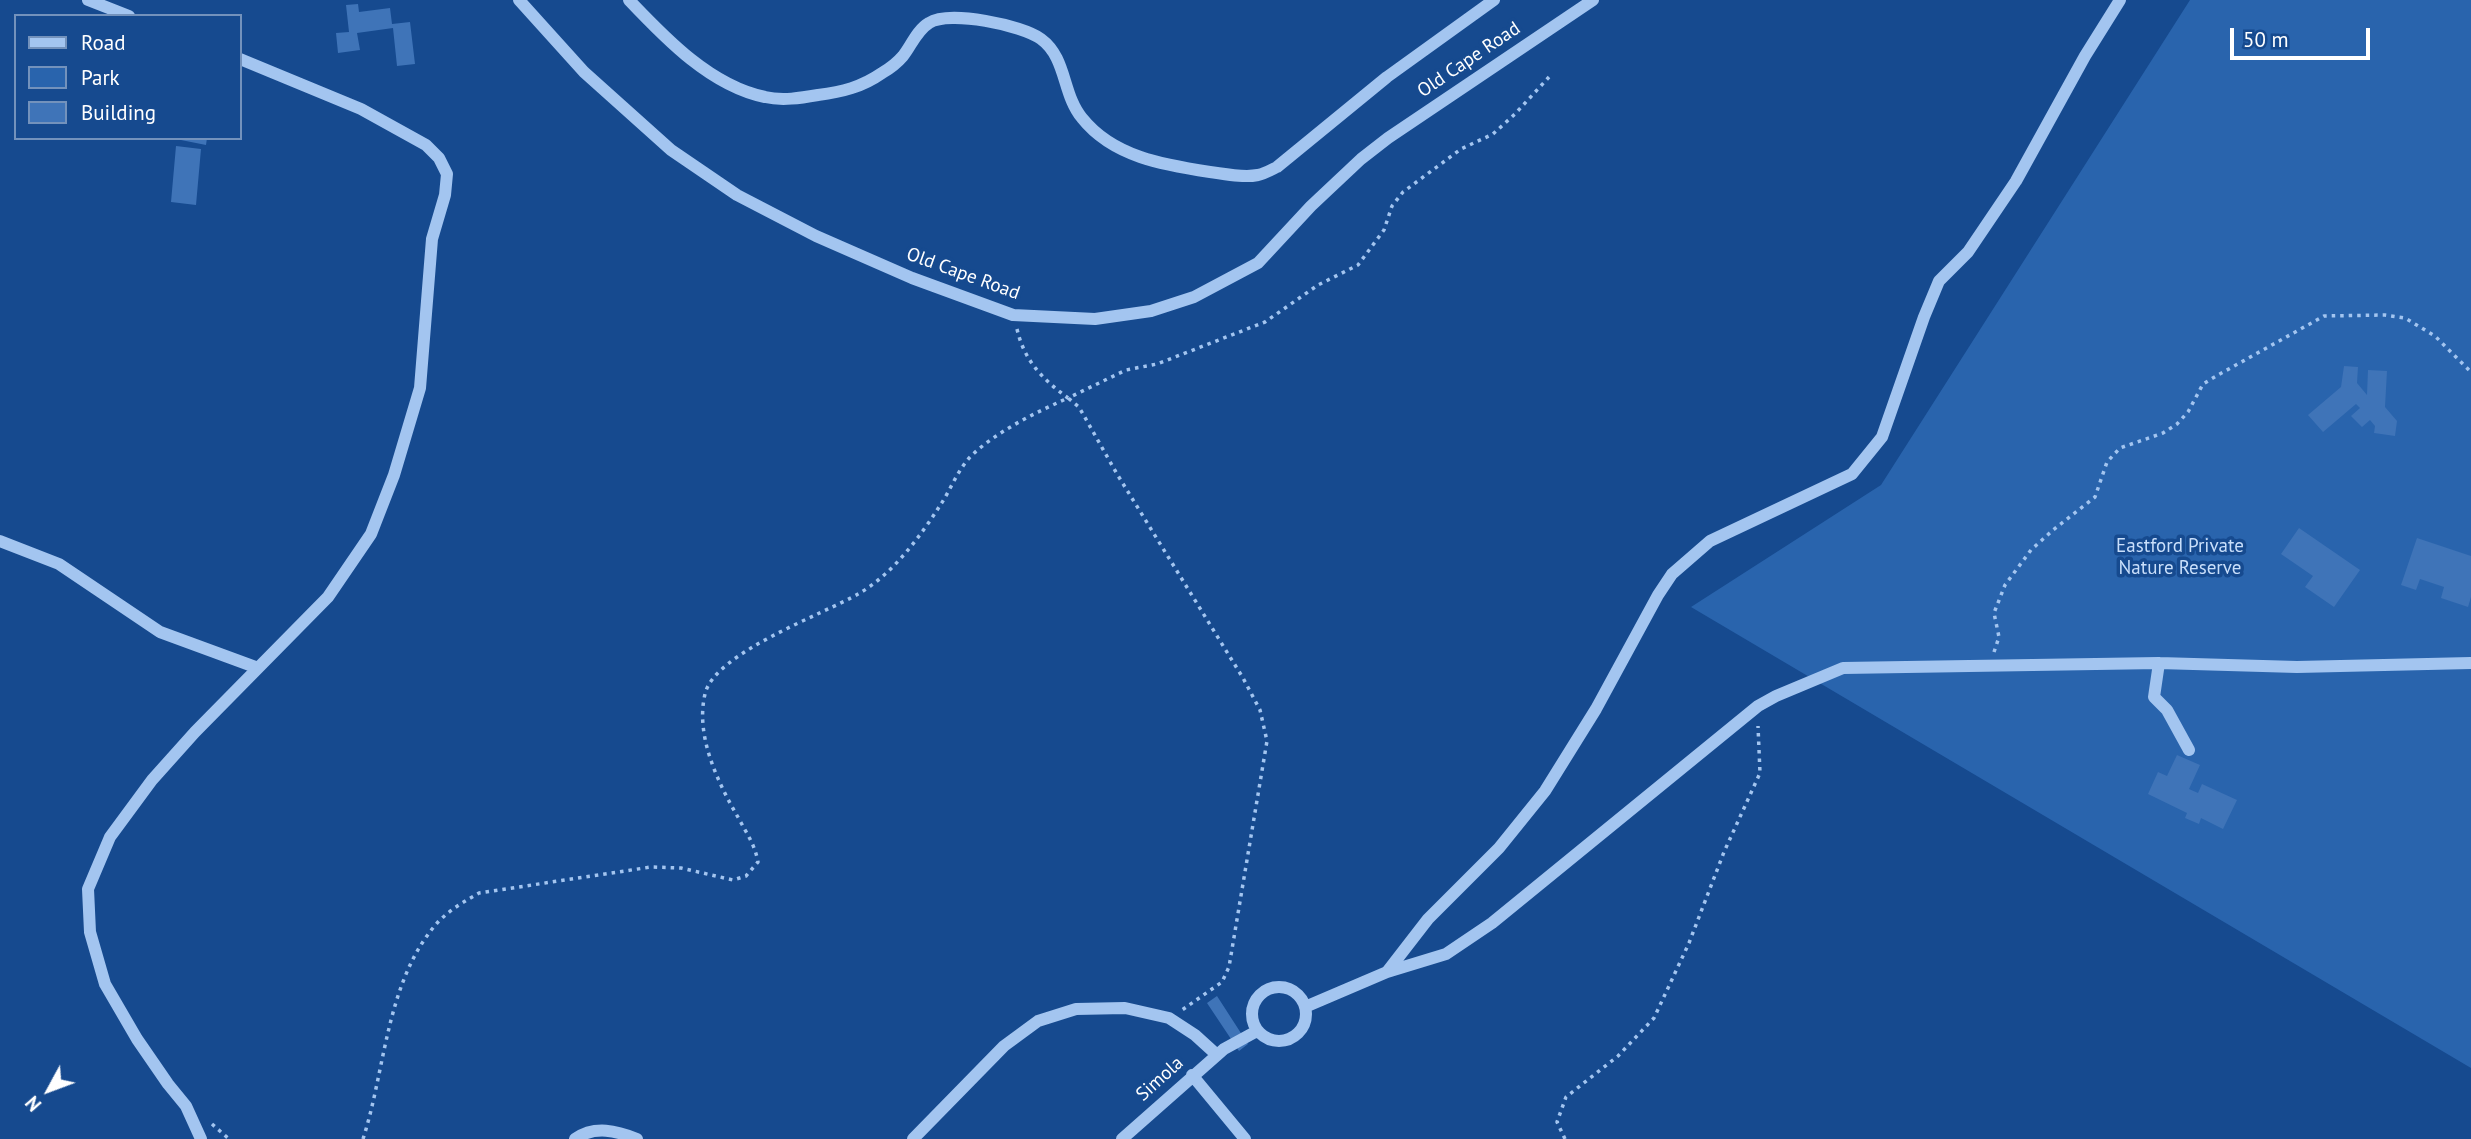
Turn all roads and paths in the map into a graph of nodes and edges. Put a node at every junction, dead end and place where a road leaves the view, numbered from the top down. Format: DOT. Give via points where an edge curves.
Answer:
graph roads {
  1 [pos="88,0"];
  2 [pos="519,0"];
  3 [pos="629,0"];
  4 [pos="1494,0"];
  5 [pos="1593,0"];
  6 [pos="2120,0"];
  7 [pos="124,14"];
  8 [pos="242,60"];
  9 [pos="1549,77"];
  10 [pos="1013,315"];
  11 [pos="2471,372"];
  12 [pos="1068,397"];
  13 [pos="0,541"];
  14 [pos="2160,663"];
  15 [pos="2471,663"];
  16 [pos="1990,665"];
  17 [pos="258,668"];
  18 [pos="1758,706"];
  19 [pos="2189,750"];
  20 [pos="1387,972"];
  21 [pos="1305,1007"];
  22 [pos="1169,1018"];
  23 [pos="1257,1031"];
  24 [pos="1221,1052"];
  25 [pos="1192,1075"];
  26 [pos="201,1139"];
  27 [pos="363,1139"];
  28 [pos="575,1139"];
  29 [pos="638,1139"];
  30 [pos="914,1139"];
  31 [pos="1122,1139"];
  32 [pos="1245,1139"];
  33 [pos="1565,1139"];
  1 -- 7 [label="street"];
  2 -- 10 [label="street, Old Cape Road" via="584,72 661,142 737,195 912,278"];
  3 -- 4 [label="street" via="660,33 704,68 734,87 766,97 797,99 852,90 881,74 901,58 928,23 943,18 1024,30 1051,49 1067,92 1096,134 1160,164 1259,176 1277,167 1387,77"];
  5 -- 10 [label="street, Old Cape Road" via="1388,138 1320,197 1258,262 1231,279 1151,311 1095,319"];
  6 -- 20 [label="street" via="2016,181 1968,252 1939,281 1882,437 1852,474 1710,541 1672,574 1545,791 1499,848 1428,919"];
  8 -- 17 [label="street" via="361,110 426,145 447,174 432,239 420,388 372,534 328,597"];
  9 -- 12 [label="path" via="1493,134 1461,149 1403,192 1392,206 1384,230 1358,265 1318,285 1265,321 1157,364 1126,370"];
  10 -- 12 [label="path" via="1021,347 1045,380"];
  11 -- 16 [label="path" via="2435,337 2405,318 2324,316 2203,384 2177,424 2120,448 2107,462 2095,497 2031,550 2005,584 1994,613 1999,637"];
  12 -- 22 [label="path" via="1079,407 1242,678 1260,710 1267,741 1229,967 1211,992"];
  12 -- 27 [label="path" via="1002,433 971,456 913,543 860,594 754,646 720,671 705,690 701,715 706,744 754,844 758,862 746,876 733,880 681,868 650,867 479,893 457,905 424,941 405,978"];
  13 -- 17 [label="street" via="59,565 160,632"];
  14 -- 15 [label="street" via="2297,667"];
  14 -- 16 [label="street"];
  14 -- 19 [label="street" via="2154,697 2172,717"];
  16 -- 18 [label="street" via="1843,668"];
  17 -- 26 [label="street" via="152,780 110,837 88,889 90,932 105,984 137,1040 187,1106"];
  18 -- 20 [label="street" via="1492,923 1446,954"];
  18 -- 33 [label="path" via="1760,773 1689,943 1654,1018 1618,1056 1566,1097 1557,1122"];
  20 -- 21 [label="street"];
  21 -- 23 [label="street" via="1307,1018 1296,1036 1275,1041"];
  21 -- 23 [label="street" via="1301,998 1283,987 1262,992 1252,1010"];
  22 -- 24 [label="street"];
  22 -- 30 [label="street" via="1125,1008 1076,1009 1038,1021 1004,1046"];
  23 -- 24 [label="street, Simola"];
  24 -- 25 [label="street, Simola"];
  25 -- 31 [label="street, Simola"];
  25 -- 32 [label="street"];
  28 -- 29 [label="street" via="610,1129"];
}
